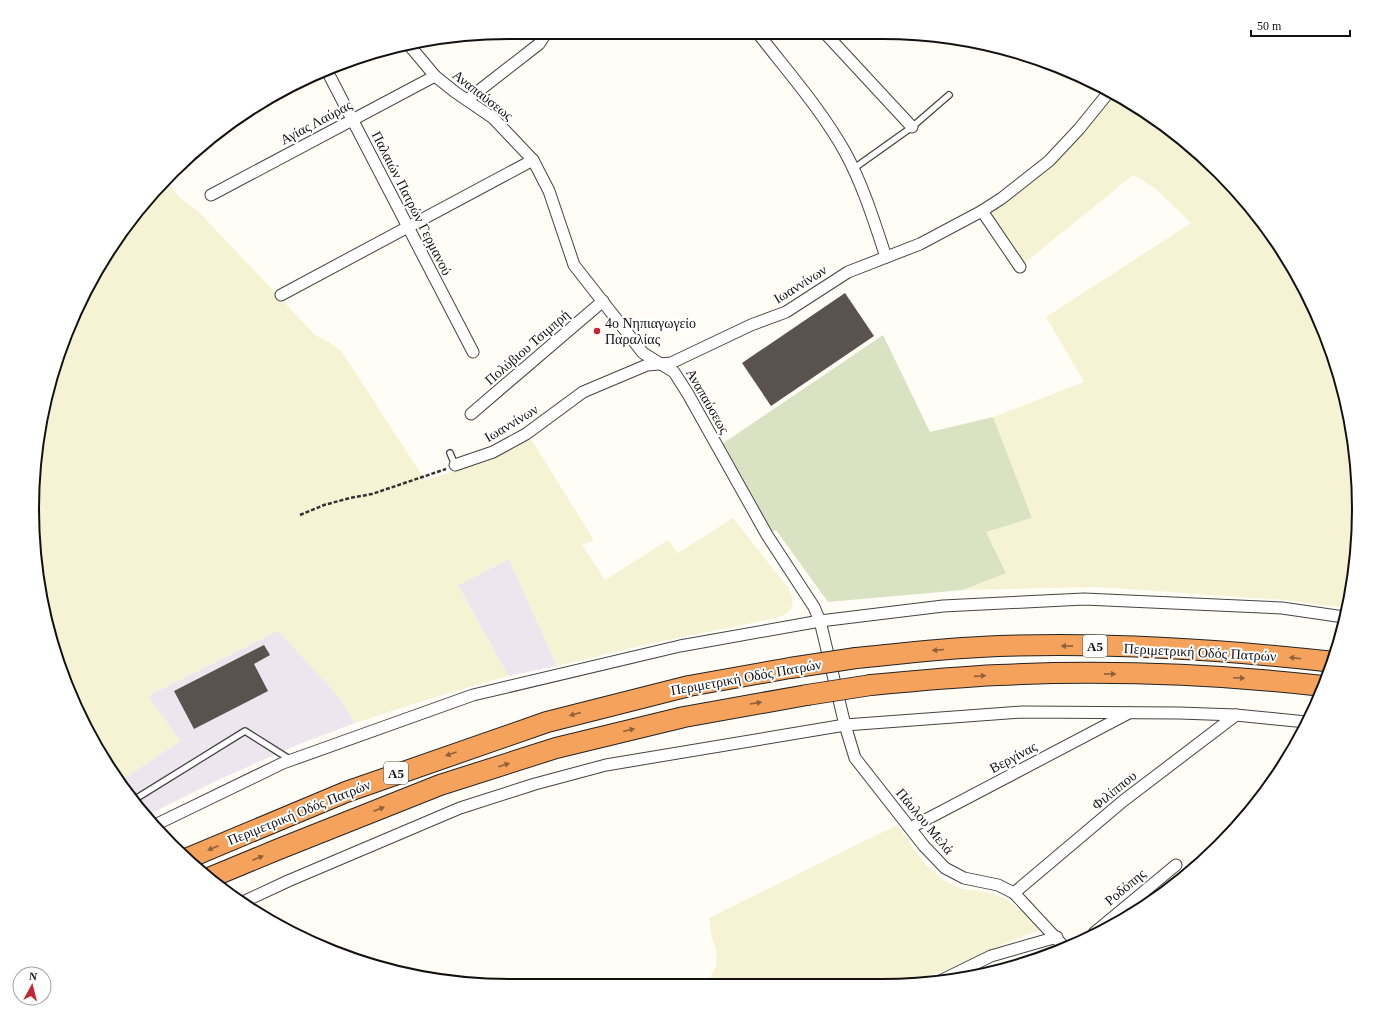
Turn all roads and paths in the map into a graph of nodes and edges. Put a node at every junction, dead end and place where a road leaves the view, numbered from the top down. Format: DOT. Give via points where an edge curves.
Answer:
graph roads {
  1 [pos="542,39"];
  2 [pos="762,39"];
  3 [pos="830,39"];
  4 [pos="412,49"];
  5 [pos="329,75"];
  6 [pos="435,76"];
  7 [pos="949,95"];
  8 [pos="1106,96"];
  9 [pos="467,100"];
  10 [pos="352,119"];
  11 [pos="912,127"];
  12 [pos="533,160"];
  13 [pos="853,168"];
  14 [pos="211,195"];
  15 [pos="982,210"];
  16 [pos="407,228"];
  17 [pos="886,257"];
  18 [pos="1020,267"];
  19 [pos="281,295"];
  20 [pos="603,301"];
  21 [pos="473,352"];
  22 [pos="661,364"];
  23 [pos="471,414"];
  24 [pos="450,453"];
  25 [pos="456,465"];
  26 [pos="300,515"];
  27 [pos="1339,616"];
  28 [pos="820,621"];
  29 [pos="1327,661"];
  30 [pos="1317,685"];
  31 [pos="1130,712"];
  32 [pos="1236,715"];
  33 [pos="1301,722"];
  34 [pos="845,726"];
  35 [pos="292,760"];
  36 [pos="138,797"];
  37 [pos="160,823"];
  38 [pos="910,828"];
  39 [pos="193,856"];
  40 [pos="1176,865"];
  41 [pos="215,876"];
  42 [pos="1014,893"];
  43 [pos="248,900"];
  44 [pos="1109,920"];
  45 [pos="1057,937"];
  46 [pos="1062,943"];
  47 [pos="957,973"];
  1 -- 9 [label="street"];
  2 -- 13 [label="street" via="825,121"];
  3 -- 11 [label="street"];
  4 -- 6 [label="street, Αναπαύσεως"];
  5 -- 10 [label="street, Παλαιών Πατρών Γερμανού"];
  6 -- 9 [label="street, Αναπαύσεως"];
  6 -- 10 [label="street, Αγίας Λαύρας"];
  7 -- 11 [label="lane"];
  8 -- 15 [label="street, Ιωαννίνων" via="1048,161 1002,198"];
  9 -- 12 [label="street, Αναπαύσεως" via="493,118"];
  10 -- 14 [label="street, Αγίας Λαύρας"];
  10 -- 16 [label="street, Παλαιών Πατρών Γερμανού"];
  11 -- 13 [label="lane"];
  12 -- 16 [label="street"];
  12 -- 20 [label="street, Αναπαύσεως" via="549,191 574,265"];
  13 -- 17 [label="street" via="870,207"];
  15 -- 17 [label="street, Ιωαννίνων" via="938,235"];
  15 -- 18 [label="street"];
  16 -- 19 [label="street"];
  16 -- 21 [label="street, Παλαιών Πατρών Γερμανού"];
  17 -- 22 [label="street, Ιωαννίνων" via="848,272 786,312 751,325 671,363"];
  20 -- 22 [label="street, Αναπαύσεως" via="643,353"];
  20 -- 23 [label="street, Πολύβιου Τσιμπρή"];
  22 -- 25 [label="street, Ιωαννίνων" via="647,365 582,392 526,434 493,452"];
  22 -- 28 [label="street, Αναπαύσεως" via="674,372 688,394 767,535 814,607"];
  24 -- 25 [label="lane"];
  25 -- 26 [label="path" via="372,494 324,505"];
  27 -- 28 [label="street" via="1282,608 1084,599 943,606"];
  28 -- 34 [label="street, Αναπαύσεως"];
  28 -- 35 [label="street" via="680,646 473,695"];
  29 -- 39 [label="highway, Περιμετρική Οδός Πατρών / Α5, one-way, bridge" via="1198,650 1044,645 979,647 856,658 790,668 689,686 547,722 346,792"];
  41 -- 30 [label="highway, Περιμετρική Οδός Πατρών / Α5, one-way, bridge" via="433,788 556,748 684,717 807,695 871,685 999,675 1091,673 1266,680"];
  31 -- 32 [label="street"];
  31 -- 34 [label="street" via="1022,712"];
  31 -- 38 [label="street, Βεργίνας"];
  32 -- 33 [label="street"];
  32 -- 42 [label="street, Φιλίππου" via="1123,801"];
  34 -- 38 [label="street, Πάυλου Μελά" via="856,758"];
  34 -- 43 [label="street" via="606,765 536,784 460,808"];
  35 -- 36 [label="lane" via="245,731"];
  35 -- 37 [label="street"];
  38 -- 42 [label="street, Πάυλου Μελά" via="945,868 954,874 998,885"];
  40 -- 44 [label="street, Ροδόπης"];
  42 -- 45 [label="street, Πάυλου Μελά"];
  45 -- 46 [label="street, Πάυλου Μελά"];
  45 -- 47 [label="street" via="991,956"];
}
